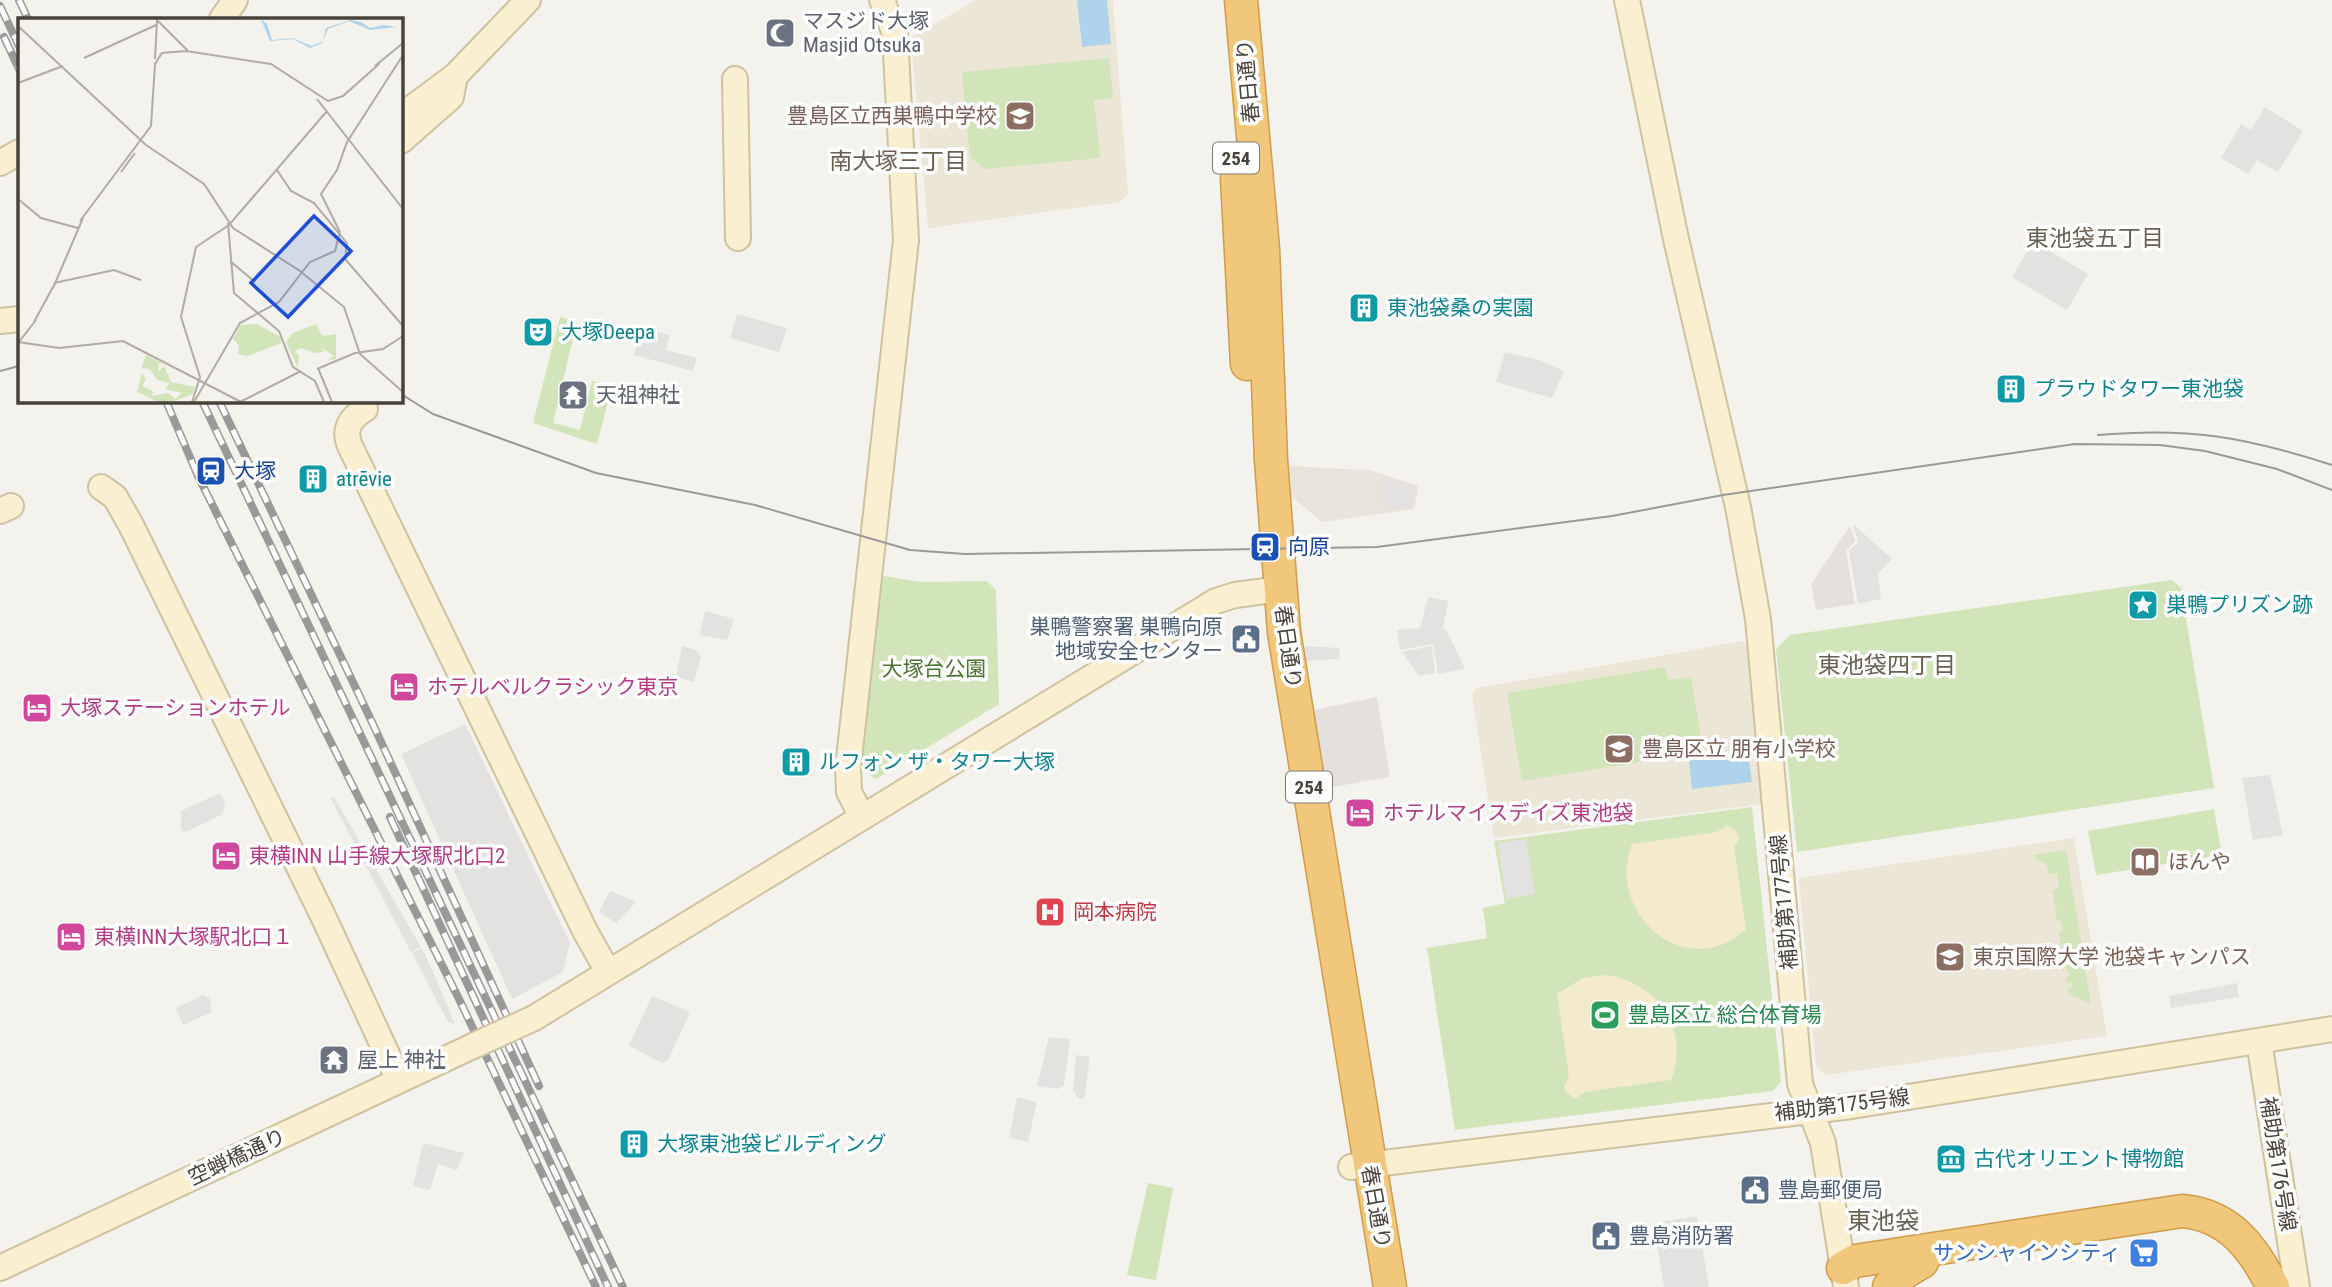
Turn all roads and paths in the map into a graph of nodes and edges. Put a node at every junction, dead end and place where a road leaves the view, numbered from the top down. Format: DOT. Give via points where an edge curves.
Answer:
graph roads {
  1 [pos="235,0"];
  2 [pos="528,0"];
  3 [pos="882,0"];
  4 [pos="1226,0"];
  5 [pos="1241,0"];
  6 [pos="1627,0"];
  7 [pos="223,18"];
  8 [pos="455,76"];
  9 [pos="735,79"];
  10 [pos="402,115"];
  11 [pos="402,140"];
  12 [pos="18,153"];
  13 [pos="0,163"];
  14 [pos="738,238"];
  15 [pos="18,319"];
  16 [pos="0,321"];
  17 [pos="365,409"];
  18 [pos="101,487"];
  19 [pos="1272,591"];
  20 [pos="862,817"];
  21 [pos="608,972"];
  22 [pos="2332,1029"];
  23 [pos="2259,1041"];
  24 [pos="399,1080"];
  25 [pos="1810,1111"];
  26 [pos="1360,1166"];
  27 [pos="2187,1218"];
  28 [pos="1922,1262"];
  29 [pos="0,1268"];
  30 [pos="1844,1277"];
  31 [pos="1371,1287"];
  32 [pos="1390,1287"];
  33 [pos="1889,1287"];
  34 [pos="2262,1287"];
  35 [pos="2273,1287"];
  36 [pos="2297,1287"];
  1 -- 7 [label="street"];
  2 -- 8 [label="street"];
  3 -- 20 [label="street" via="895,34 906,240 848,768 849,792"];
  4 -- 19 [label="highway, 春日通り / 254"];
  5 -- 19 [label="highway, 春日通り / 254" via="1263,249"];
  6 -- 25 [label="street, 補助第177号線" via="1739,513 1761,643 1800,1084"];
  8 -- 10 [label="street"];
  8 -- 11 [label="street" via="451,97"];
  9 -- 14 [label="street"];
  12 -- 13 [label="street"];
  15 -- 16 [label="street"];
  17 -- 21 [label="street" via="353,418 345,435"];
  18 -- 24 [label="street" via="115,497 131,525"];
  19 -- 20 [label="street, 空蝉橋通り" via="1216,601"];
  19 -- 26 [label="highway, 春日通り / 254"];
  20 -- 21 [label="street, 空蝉橋通り"];
  21 -- 24 [label="street, 空蝉橋通り, bridge" via="534,1018"];
  22 -- 23 [label="street, 補助第175号線"];
  23 -- 25 [label="street, 補助第175号線"];
  23 -- 36 [label="street, 補助第176号線"];
  24 -- 29 [label="street, 空蝉橋通り"];
  25 -- 26 [label="street, 補助第175号線"];
  25 -- 30 [label="street, 補助第177号線" via="1823,1143"];
  26 -- 31 [label="highway, 春日通り / 254"];
  26 -- 32 [label="highway, 春日通り / 254"];
  27 -- 28 [label="highway"];
  27 -- 30 [label="highway" via="1855,1261"];
  27 -- 34 [label="highway" via="2235,1242"];
  27 -- 35 [label="highway" via="2214,1218 2240,1235"];
  28 -- 30 [label="highway"];
  28 -- 33 [label="highway"];
}
